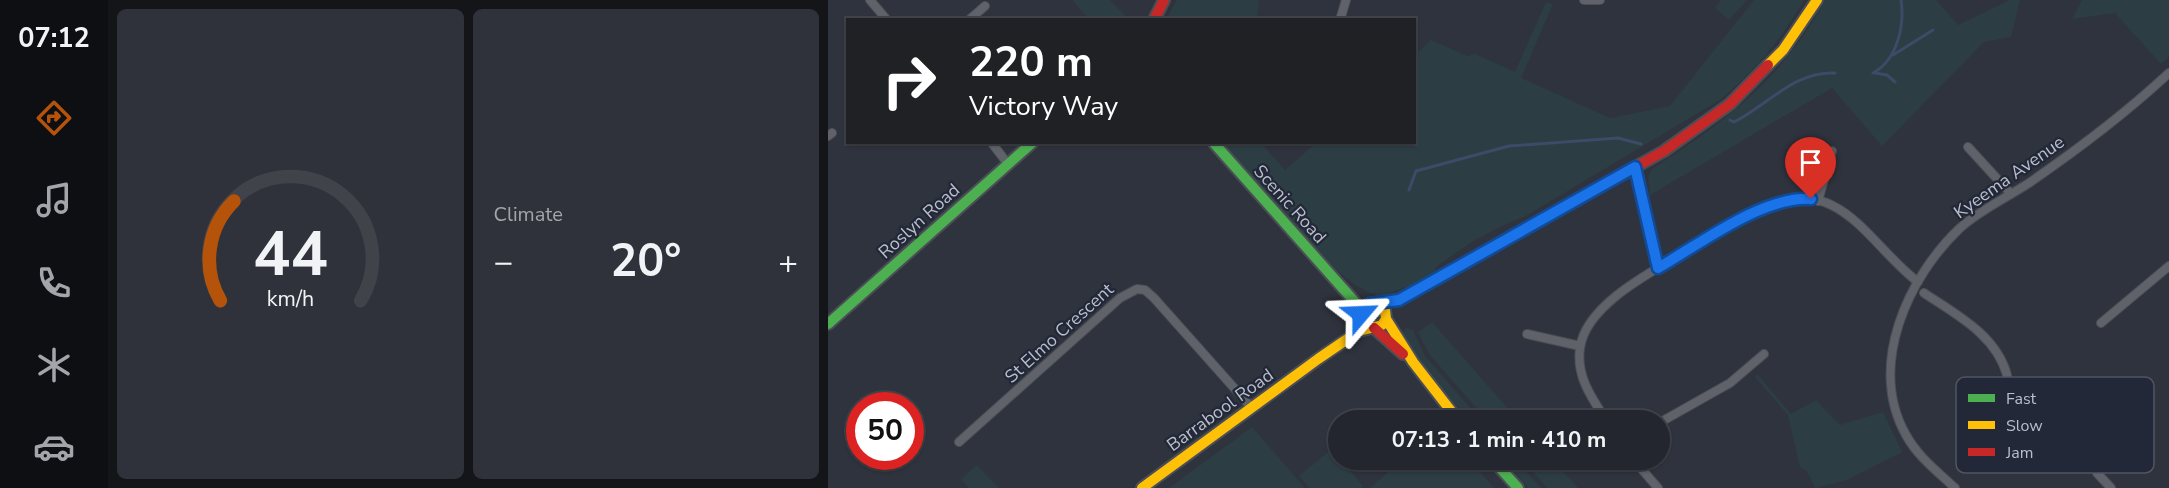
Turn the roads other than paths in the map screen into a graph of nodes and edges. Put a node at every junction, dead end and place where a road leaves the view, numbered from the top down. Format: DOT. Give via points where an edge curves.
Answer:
graph roads {
  1 [pos="870,0"];
  2 [pos="1164,0"];
  3 [pos="1346,0"];
  4 [pos="1584,0"];
  5 [pos="1600,0"];
  6 [pos="1817,0"];
  7 [pos="985,6"];
  8 [pos="885,18"];
  9 [pos="971,18"];
  10 [pos="1155,18"];
  11 [pos="1341,18"];
  12 [pos="2169,73"];
  13 [pos="993,144"];
  14 [pos="1031,144"];
  15 [pos="1215,144"];
  16 [pos="1968,147"];
  17 [pos="1832,151"];
  18 [pos="1008,164"];
  19 [pos="1635,167"];
  20 [pos="2011,194"];
  21 [pos="1818,201"];
  22 [pos="2169,266"];
  23 [pos="1658,268"];
  24 [pos="1918,282"];
  25 [pos="1342,288"];
  26 [pos="1924,293"];
  27 [pos="1398,300"];
  28 [pos="1375,303"];
  29 [pos="1362,312"];
  30 [pos="1386,317"];
  31 [pos="2101,323"];
  32 [pos="828,324"];
  33 [pos="1372,328"];
  34 [pos="1527,334"];
  35 [pos="1580,346"];
  36 [pos="1764,354"];
  37 [pos="1318,359"];
  38 [pos="1413,362"];
  39 [pos="2007,375"];
  40 [pos="1251,407"];
  41 [pos="1450,410"];
  42 [pos="1600,410"];
  43 [pos="1670,417"];
  44 [pos="959,442"];
  45 [pos="1502,470"];
  46 [pos="1642,470"];
  47 [pos="2097,473"];
  48 [pos="1143,488"];
  49 [pos="1518,488"];
  50 [pos="1658,488"];
  51 [pos="1955,488"];
  52 [pos="2111,488"];
  1 -- 8 [label="street"];
  2 -- 10 [label="main road"];
  3 -- 11 [label="street"];
  4 -- 5 [label="street"];
  6 -- 19 [label="main road" via="1783,50 1730,104"];
  7 -- 9 [label="street"];
  12 -- 20 [label="street, Kyeema Avenue" via="2125,111"];
  13 -- 18 [label="street"];
  14 -- 18 [label="main road, Roslyn Road"];
  15 -- 25 [label="main road, Scenic Road"];
  16 -- 20 [label="street"];
  17 -- 21 [label="street"];
  18 -- 32 [label="main road, Roslyn Road"];
  19 -- 23 [label="street"];
  19 -- 27 [label="main road"];
  20 -- 24 [label="street, Kyeema Avenue" via="1961,227"];
  21 -- 23 [label="street" via="1774,203"];
  21 -- 24 [label="street" via="1852,216"];
  22 -- 31 [label="street"];
  23 -- 35 [label="street" via="1600,311"];
  24 -- 51 [label="street, Kyeema Avenue" via="1896,335 1891,370 1893,399 1911,444"];
  25 -- 28 [label="main road, Scenic Road"];
  25 -- 29 [label="main road, Scenic Road"];
  26 -- 39 [label="street" via="1976,328 1999,355"];
  27 -- 28 [label="main road"];
  27 -- 30 [label="main road"];
  28 -- 29 [label="main road"];
  28 -- 30 [label="main road" via="1383,307"];
  29 -- 33 [label="main road" via="1362,320"];
  29 -- 37 [label="main road, Barrabool Road"];
  30 -- 33 [label="main road" via="1382,325"];
  30 -- 38 [label="main road"];
  33 -- 37 [label="main road, Barrabool Road" via="1359,331"];
  33 -- 38 [label="main road"];
  34 -- 35 [label="street"];
  35 -- 42 [label="street" via="1581,376"];
  36 -- 43 [label="street" via="1730,383"];
  37 -- 40 [label="main road, Barrabool Road"];
  38 -- 41 [label="main road"];
  40 -- 44 [label="street, St Elmo Crescent" via="1154,298 1137,289 1123,295"];
  40 -- 48 [label="main road, Barrabool Road"];
  45 -- 49 [label="main road"];
  46 -- 50 [label="street"];
  47 -- 52 [label="street"];
}
